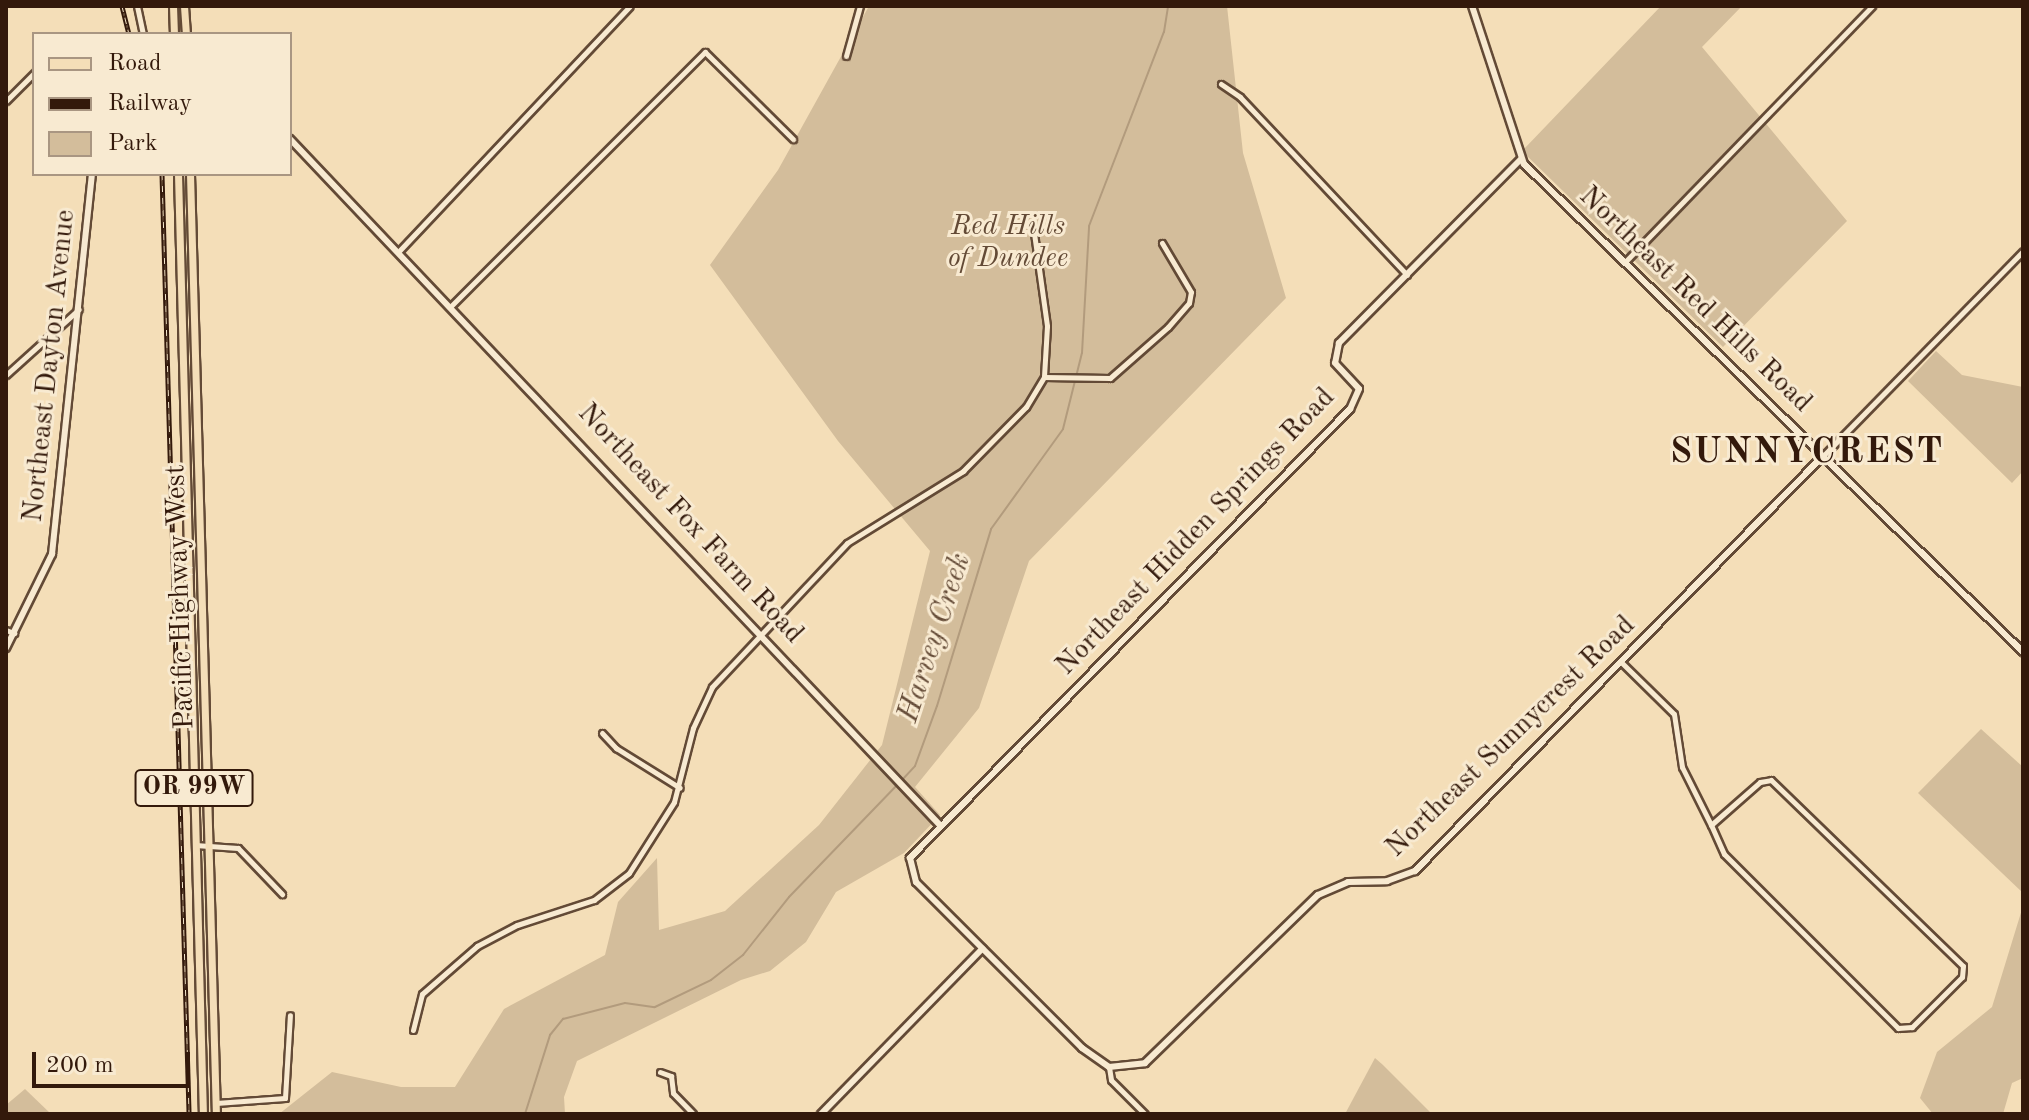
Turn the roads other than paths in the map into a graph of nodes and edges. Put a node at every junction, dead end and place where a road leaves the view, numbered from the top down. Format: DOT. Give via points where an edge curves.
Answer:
graph roads {
  1 [pos="137,6"];
  2 [pos="173,6"];
  3 [pos="184,6"];
  4 [pos="630,6"];
  5 [pos="860,6"];
  6 [pos="1472,6"];
  7 [pos="1872,6"];
  8 [pos="143,32"];
  9 [pos="174,32"];
  10 [pos="186,32"];
  11 [pos="846,56"];
  12 [pos="32,75"];
  13 [pos="1221,84"];
  14 [pos="6,101"];
  15 [pos="793,139"];
  16 [pos="292,141"];
  17 [pos="1521,159"];
  18 [pos="92,176"];
  19 [pos="178,176"];
  20 [pos="190,176"];
  21 [pos="1033,226"];
  22 [pos="1162,243"];
  23 [pos="400,250"];
  24 [pos="2023,251"];
  25 [pos="1625,262"];
  26 [pos="1408,276"];
  27 [pos="452,305"];
  28 [pos="80,308"];
  29 [pos="6,375"];
  30 [pos="1044,377"];
  31 [pos="1823,456"];
  32 [pos="6,630"];
  33 [pos="762,632"];
  34 [pos="14,633"];
  35 [pos="2020,643"];
  36 [pos="6,648"];
  37 [pos="2023,652"];
  38 [pos="1621,662"];
  39 [pos="602,733"];
  40 [pos="680,788"];
  41 [pos="939,824"];
  42 [pos="1711,825"];
  43 [pos="195,845"];
  44 [pos="209,845"];
  45 [pos="282,894"];
  46 [pos="982,949"];
  47 [pos="290,1015"];
  48 [pos="413,1030"];
  49 [pos="1109,1067"];
  50 [pos="660,1072"];
  51 [pos="216,1103"];
  52 [pos="203,1114"];
  53 [pos="216,1114"];
  54 [pos="693,1114"];
  55 [pos="821,1114"];
  56 [pos="1145,1114"];
  1 -- 8 [label="street"];
  2 -- 9 [label="main road"];
  3 -- 10 [label="main road"];
  4 -- 23 [label="street"];
  5 -- 11 [label="street"];
  6 -- 17 [label="street, Northeast Red Hills Road"];
  7 -- 25 [label="street"];
  12 -- 14 [label="street"];
  13 -- 26 [label="street" via="1240,97"];
  15 -- 27 [label="street" via="705,52"];
  16 -- 23 [label="street, Northeast Fox Farm Road"];
  17 -- 25 [label="street, Northeast Red Hills Road"];
  17 -- 26 [label="street, Northeast Hidden Springs Road"];
  18 -- 28 [label="street, Northeast Dayton Avenue"];
  19 -- 43 [label="main road, Pacific Highway West / OR 99W"];
  20 -- 44 [label="main road, Pacific Highway West / OR 99W"];
  21 -- 30 [label="street" via="1046,311"];
  22 -- 30 [label="street" via="1190,287 1190,300 1119,374 1100,380"];
  23 -- 27 [label="street, Northeast Fox Farm Road"];
  24 -- 31 [label="street, Northeast Sunnycrest Road"];
  25 -- 31 [label="street, Northeast Red Hills Road"];
  26 -- 41 [label="street, Northeast Hidden Springs Road" via="1336,348 1337,367 1359,389 1353,406"];
  27 -- 33 [label="street, Northeast Fox Farm Road"];
  28 -- 29 [label="street" via="66,315"];
  28 -- 34 [label="street, Northeast Dayton Avenue" via="52,554"];
  30 -- 33 [label="street" via="1026,407 972,462 853,538"];
  31 -- 35 [label="street, Northeast Red Hills Road"];
  31 -- 38 [label="street, Northeast Sunnycrest Road"];
  32 -- 34 [label="street"];
  33 -- 40 [label="street" via="712,687 693,728"];
  33 -- 41 [label="street, Northeast Fox Farm Road"];
  34 -- 36 [label="street, Northeast Dayton Avenue"];
  35 -- 37 [label="street, Northeast Red Hills Road"];
  38 -- 42 [label="street" via="1674,714 1684,774"];
  38 -- 49 [label="street, Northeast Sunnycrest Road" via="1415,871 1387,881 1348,882 1327,889 1162,1051 1137,1067"];
  39 -- 40 [label="street" via="616,748"];
  40 -- 48 [label="street" via="659,831 616,887 477,946 422,994"];
  41 -- 46 [label="street" via="910,858 909,871"];
  42 -- 42 [label="street" via="1760,782 1776,781 1961,963 1964,973 1912,1027 1898,1028 1728,860"];
  43 -- 44 [label="street"];
  43 -- 52 [label="main road, Pacific Highway West / OR 99W"];
  44 -- 45 [label="street" via="238,848"];
  44 -- 51 [label="main road, Pacific Highway West / OR 99W"];
  46 -- 49 [label="street" via="1090,1056"];
  46 -- 55 [label="street"];
  47 -- 51 [label="street" via="285,1098"];
  49 -- 56 [label="street" via="1111,1080"];
  50 -- 54 [label="street" via="671,1076 673,1093"];
  51 -- 53 [label="main road, Pacific Highway West / OR 99W"];
}
